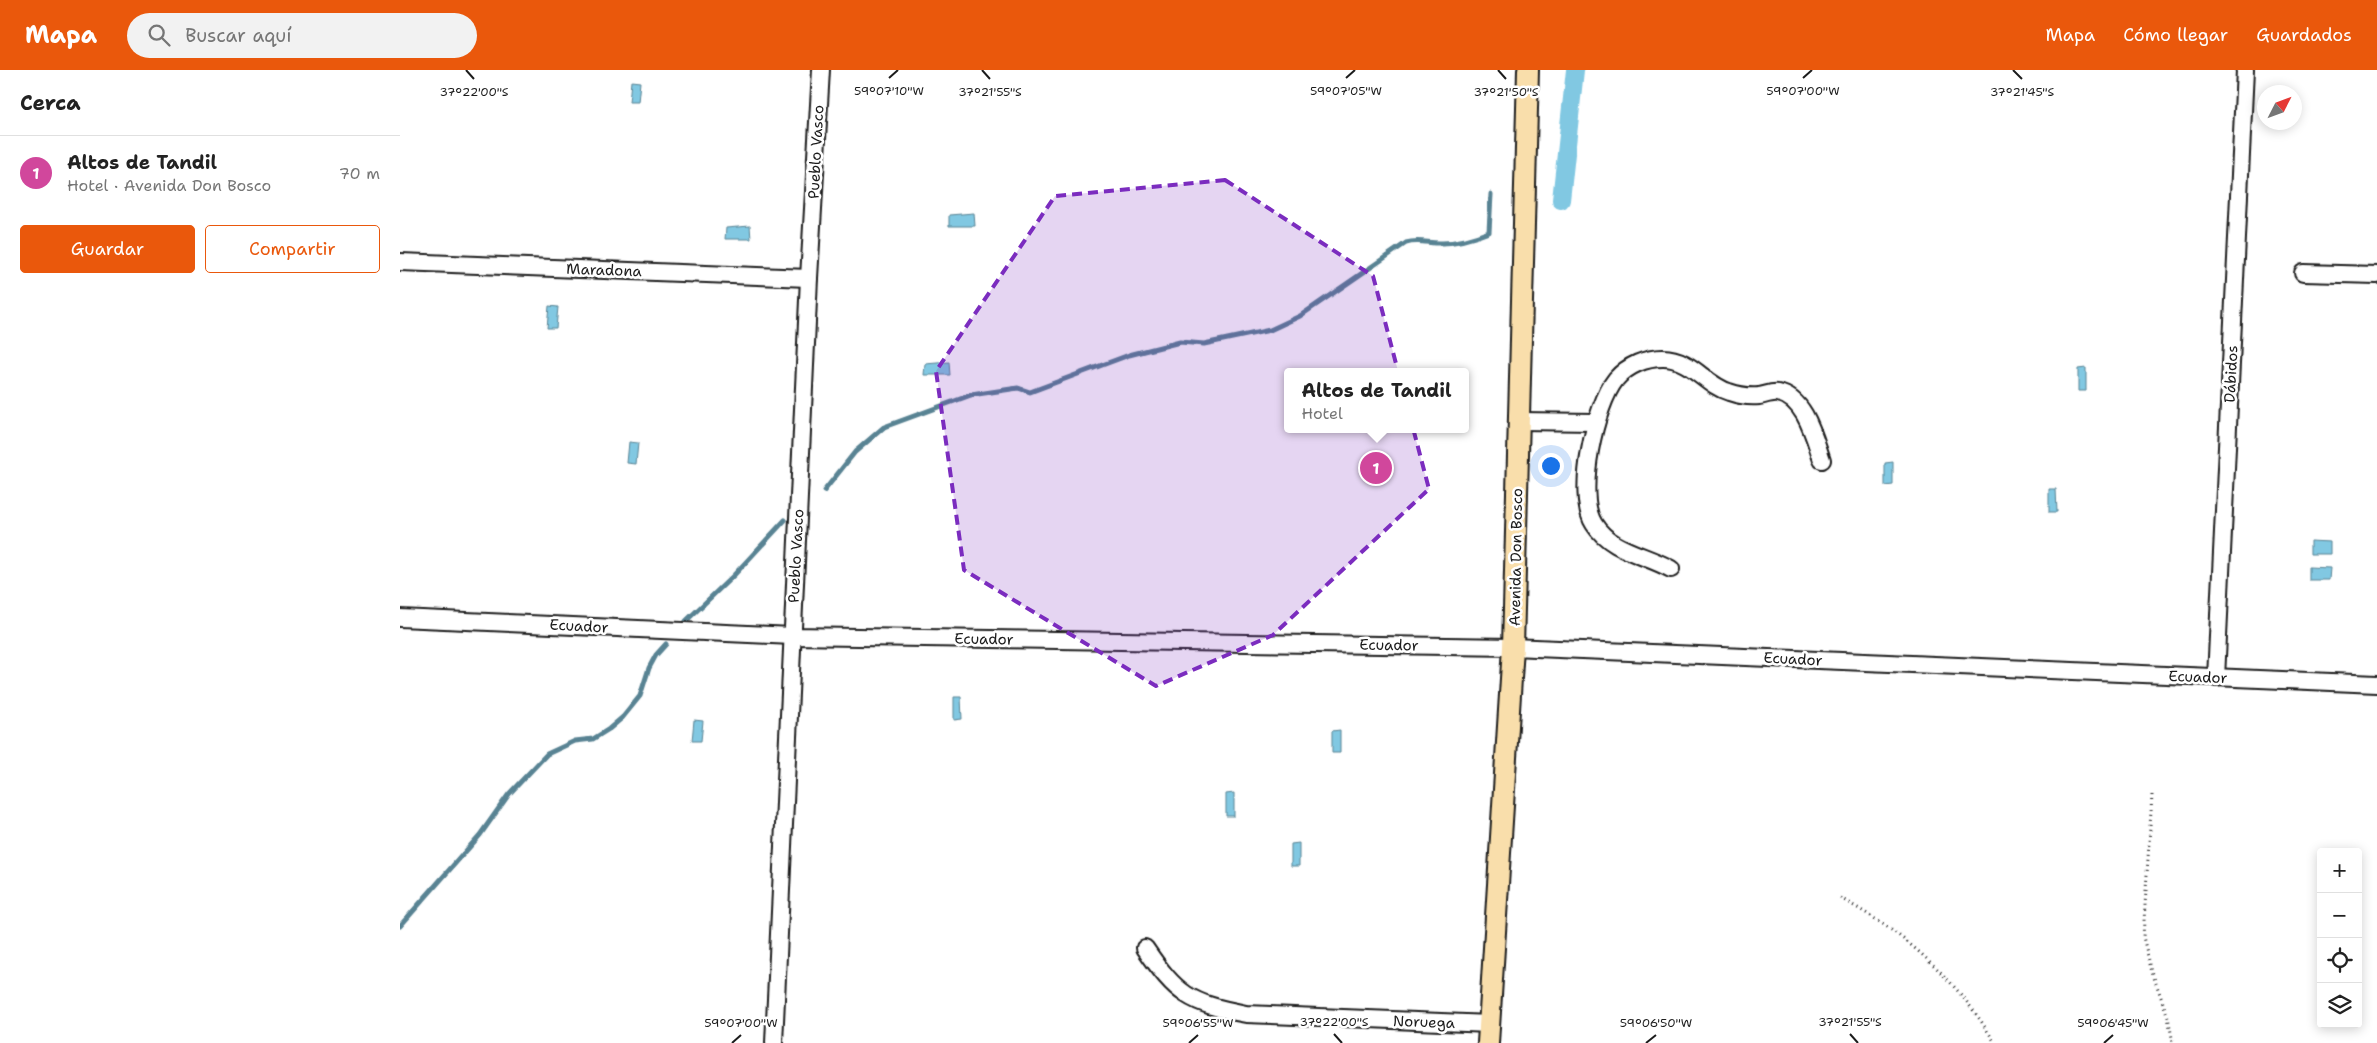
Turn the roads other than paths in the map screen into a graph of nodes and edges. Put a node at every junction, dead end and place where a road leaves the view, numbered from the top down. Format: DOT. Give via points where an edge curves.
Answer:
graph roads {
  1 [pos="821,70"];
  2 [pos="1528,70"];
  3 [pos="2245,70"];
  4 [pos="400,262"];
  5 [pos="2303,273"];
  6 [pos="2377,275"];
  7 [pos="809,278"];
  8 [pos="1519,421"];
  9 [pos="1596,422"];
  10 [pos="1822,460"];
  11 [pos="1670,569"];
  12 [pos="400,618"];
  13 [pos="792,636"];
  14 [pos="1513,647"];
  15 [pos="2216,678"];
  16 [pos="2377,684"];
  17 [pos="1144,948"];
  18 [pos="1489,1034"];
  19 [pos="774,1043"];
  1 -- 7 [label="street, Pueblo Vasco"];
  2 -- 8 [label="main road, Avenida Don Bosco"];
  3 -- 15 [label="street, Dábidos"];
  4 -- 7 [label="street, Maradona"];
  5 -- 6 [label="street"];
  7 -- 13 [label="street, Pueblo Vasco"];
  8 -- 9 [label="street"];
  8 -- 14 [label="main road, Avenida Don Bosco"];
  9 -- 10 [label="street" via="1599,409 1616,378 1647,359 1666,358 1685,363 1716,388 1758,396 1777,392 1790,398 1802,411"];
  9 -- 11 [label="street" via="1587,483 1587,507 1593,522 1606,539"];
  12 -- 13 [label="street, Ecuador"];
  13 -- 14 [label="street, Ecuador"];
  13 -- 19 [label="street, Pueblo Vasco"];
  14 -- 15 [label="street, Ecuador"];
  14 -- 18 [label="main road, Avenida Don Bosco"];
  15 -- 16 [label="street, Ecuador"];
  17 -- 18 [label="street, Noruega" via="1165,978 1192,1000 1214,1008 1246,1014"];
}
